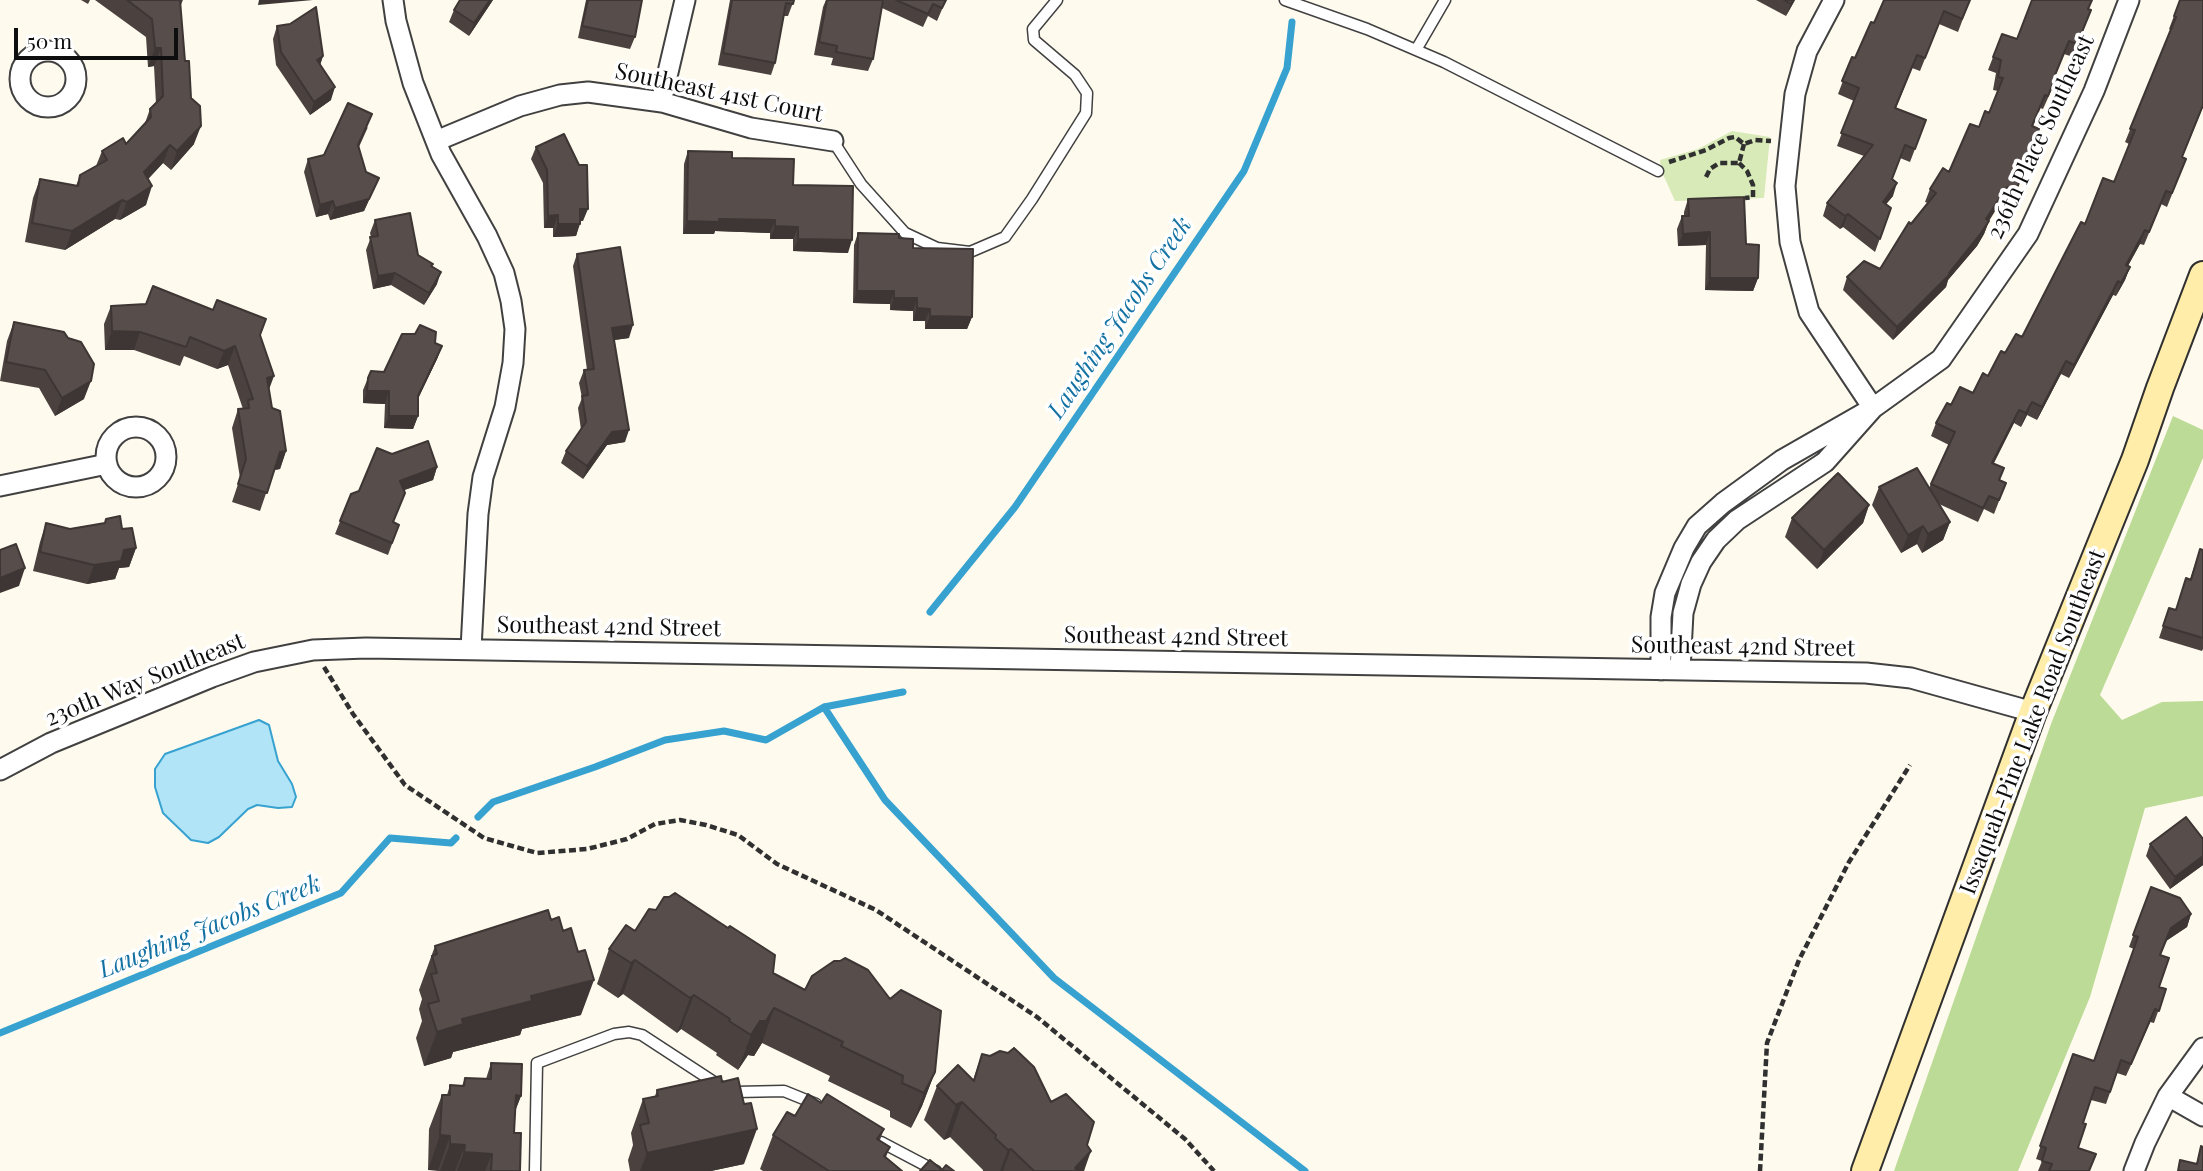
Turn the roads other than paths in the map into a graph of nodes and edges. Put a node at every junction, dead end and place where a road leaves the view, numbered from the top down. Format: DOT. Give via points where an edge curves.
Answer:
graph roads {
  1 [pos="393,0"];
  2 [pos="685,0"];
  3 [pos="1057,0"];
  4 [pos="1285,0"];
  5 [pos="1445,0"];
  6 [pos="1834,0"];
  7 [pos="2129,0"];
  8 [pos="1416,50"];
  9 [pos="0,79"];
  10 [pos="20,79"];
  11 [pos="661,102"];
  12 [pos="436,141"];
  13 [pos="833,141"];
  14 [pos="1656,169"];
  15 [pos="2203,275"];
  16 [pos="1872,408"];
  17 [pos="107,464"];
  18 [pos="0,486"];
  19 [pos="471,649"];
  20 [pos="313,650"];
  21 [pos="1670,670"];
  22 [pos="2033,712"];
  23 [pos="0,770"];
  24 [pos="2203,1048"];
  25 [pos="537,1063"];
  26 [pos="526,1067"];
  27 [pos="2168,1096"];
  28 [pos="821,1107"];
  29 [pos="2203,1116"];
  30 [pos="876,1139"];
  31 [pos="534,1171"];
  32 [pos="936,1171"];
  33 [pos="1865,1171"];
  34 [pos="2134,1171"];
  1 -- 12 [label="street" via="413,83"];
  2 -- 11 [label="street"];
  3 -- 13 [label="lane" via="1033,29 1034,40 1075,75 1087,93 1086,113 1005,237 970,252 937,248 905,233 861,184"];
  4 -- 8 [label="lane"];
  5 -- 8 [label="lane"];
  6 -- 16 [label="street" via="1807,51 1795,94 1784,186 1790,242 1809,312"];
  7 -- 16 [label="street, 236th Place Southeast" via="2094,91 2028,234 1941,359"];
  8 -- 14 [label="lane"];
  9 -- 10 [label="street"];
  11 -- 12 [label="street, Southeast 41st Court" via="588,92 560,95 520,106"];
  11 -- 13 [label="street, Southeast 41st Court" via="751,128"];
  12 -- 19 [label="street" via="504,273 515,329 505,407 483,477"];
  15 -- 22 [label="main road, Issaquah-Pine Lake Road Southeast" via="2135,460"];
  16 -- 21 [label="street, 236th Place Southeast" via="1782,460 1697,526 1665,593 1661,617"];
  17 -- 18 [label="street"];
  19 -- 20 [label="street, Southeast 42nd Street"];
  19 -- 21 [label="street, Southeast 42nd Street"];
  20 -- 23 [label="street, 230th Way Southeast" via="254,662 212,677 51,743"];
  21 -- 22 [label="street, Southeast 42nd Street" via="1889,675"];
  22 -- 33 [label="main road, Issaquah-Pine Lake Road Southeast"];
  24 -- 27 [label="street"];
  25 -- 26 [label="lane"];
  25 -- 28 [label="lane" via="629,1032 642,1035 720,1086 736,1091 784,1091"];
  25 -- 31 [label="lane"];
  27 -- 29 [label="street"];
  27 -- 34 [label="street"];
  30 -- 32 [label="lane"];
}
